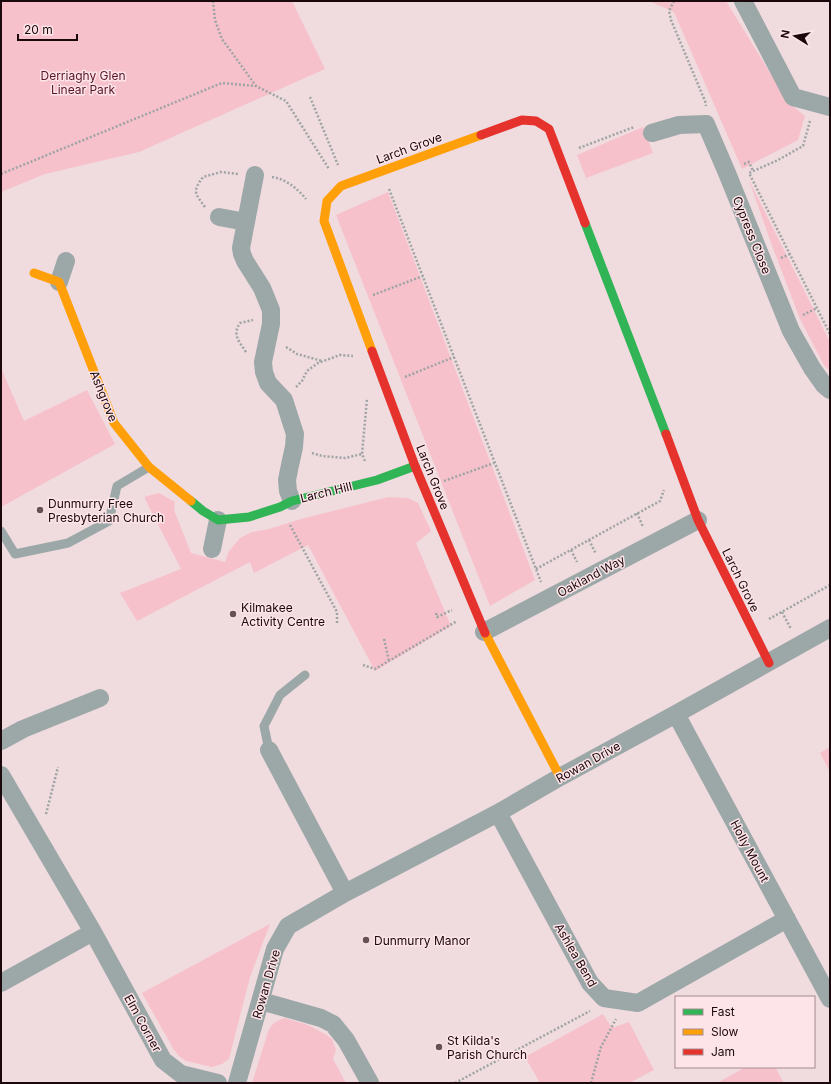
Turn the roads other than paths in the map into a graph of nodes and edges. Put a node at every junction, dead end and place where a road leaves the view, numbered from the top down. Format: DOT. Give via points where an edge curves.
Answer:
graph roads {
  1 [pos="743,1"];
  2 [pos="823,105"];
  3 [pos="652,133"];
  4 [pos="254,175"];
  5 [pos="219,217"];
  6 [pos="246,222"];
  7 [pos="66,261"];
  8 [pos="34,273"];
  9 [pos="59,282"];
  10 [pos="830,390"];
  11 [pos="416,466"];
  12 [pos="149,467"];
  13 [pos="286,504"];
  14 [pos="218,520"];
  15 [pos="698,520"];
  16 [pos="1,531"];
  17 [pos="212,549"];
  18 [pos="830,628"];
  19 [pos="484,632"];
  20 [pos="769,663"];
  21 [pos="305,675"];
  22 [pos="100,698"];
  23 [pos="676,714"];
  24 [pos="1,741"];
  25 [pos="270,750"];
  26 [pos="1,775"];
  27 [pos="560,777"];
  28 [pos="498,813"];
  29 [pos="345,893"];
  30 [pos="787,919"];
  31 [pos="93,932"];
  32 [pos="1,983"];
  33 [pos="828,991"];
  34 [pos="261,1000"];
  35 [pos="218,1083"];
  36 [pos="238,1083"];
  37 [pos="370,1083"];
  1 -- 2 [label="street" via="793,97"];
  3 -- 10 [label="street, Cypress Close" via="679,125 706,124 791,331 812,368"];
  4 -- 6 [label="street, Larch Hill"];
  5 -- 6 [label="street"];
  6 -- 13 [label="street, Larch Hill" via="242,254 262,288 271,310 271,324 263,362 264,372 268,383 284,400 295,434 287,480"];
  7 -- 9 [label="street"];
  8 -- 9 [label="street"];
  9 -- 12 [label="street, Ashgrove" via="114,424"];
  11 -- 13 [label="street, Larch Hill" via="377,480"];
  11 -- 15 [label="street, Larch Grove" via="324,221 327,201 343,185 522,120 536,121 549,129 560,156"];
  11 -- 19 [label="street, Larch Grove"];
  12 -- 14 [label="street, Ashgrove"];
  12 -- 16 [label="lane" via="117,486 109,521 68,543 15,554"];
  13 -- 14 [label="street" via="249,517"];
  14 -- 17 [label="street"];
  15 -- 19 [label="street, Oakland Way"];
  15 -- 20 [label="street, Larch Grove"];
  18 -- 20 [label="street, Rowan Drive"];
  19 -- 27 [label="street, Larch Grove"];
  20 -- 23 [label="street, Rowan Drive"];
  21 -- 25 [label="lane" via="280,695 264,726"];
  22 -- 24 [label="street" via="23,729"];
  23 -- 27 [label="street, Rowan Drive"];
  23 -- 30 [label="street, Holly Mount"];
  25 -- 29 [label="street"];
  26 -- 31 [label="street, Elm Corner"];
  27 -- 28 [label="street, Rowan Drive"];
  28 -- 29 [label="street, Rowan Drive"];
  28 -- 30 [label="street, Ashlea Bend" via="590,983 604,998 638,1004"];
  29 -- 34 [label="street, Rowan Drive" via="288,926 275,949"];
  30 -- 33 [label="street, Holly Mount"];
  31 -- 32 [label="street"];
  31 -- 35 [label="street, Elm Corner" via="163,1060 181,1074"];
  34 -- 36 [label="street, Rowan Drive"];
  34 -- 37 [label="street" via="333,1024 346,1040"];
}
